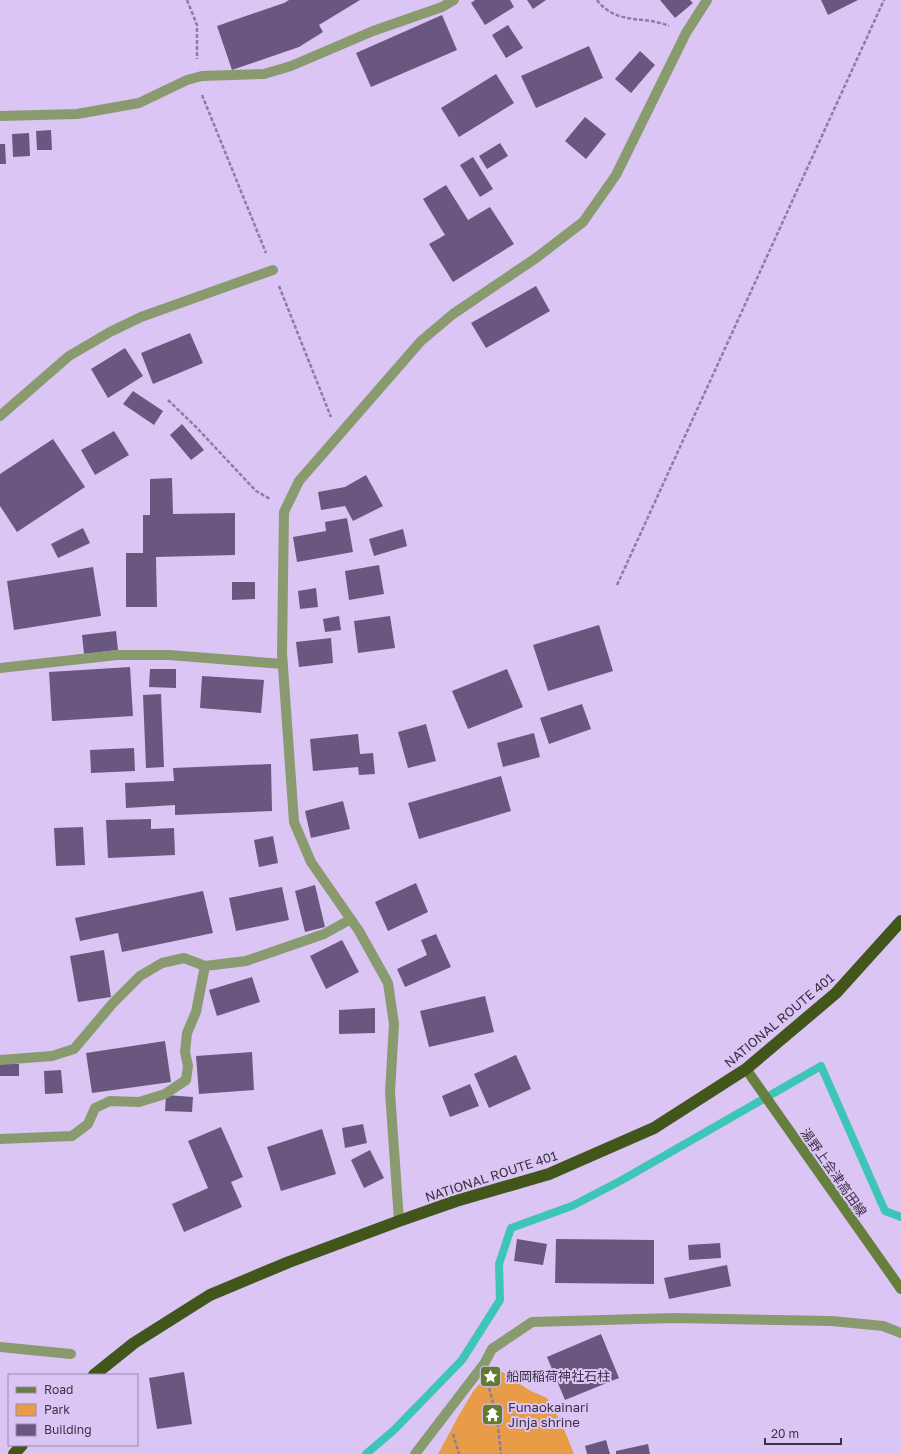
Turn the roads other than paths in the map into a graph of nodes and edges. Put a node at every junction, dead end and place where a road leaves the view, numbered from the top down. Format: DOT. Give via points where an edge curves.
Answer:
graph roads {
  1 [pos="454,0"];
  2 [pos="708,0"];
  3 [pos="0,116"];
  4 [pos="273,270"];
  5 [pos="0,416"];
  6 [pos="283,664"];
  7 [pos="0,668"];
  8 [pos="351,919"];
  9 [pos="901,921"];
  10 [pos="205,966"];
  11 [pos="0,1060"];
  12 [pos="746,1069"];
  13 [pos="0,1139"];
  14 [pos="399,1221"];
  15 [pos="901,1290"];
  16 [pos="901,1333"];
  17 [pos="0,1347"];
  18 [pos="71,1354"];
  19 [pos="95,1374"];
  20 [pos="21,1446"];
  21 [pos="14,1454"];
  22 [pos="415,1454"];
  1 -- 3 [label="street" via="442,7 373,30 291,66 264,74 202,76 187,80 139,103 77,114"];
  2 -- 6 [label="street" via="686,33 616,175 583,222 536,258 453,314 421,341 299,481 284,512"];
  4 -- 5 [label="street" via="141,316 110,332 69,356"];
  6 -- 7 [label="street" via="169,655 117,655"];
  6 -- 8 [label="street" via="294,822 311,862"];
  8 -- 10 [label="street" via="324,934 246,961"];
  8 -- 14 [label="street" via="388,983 394,1024 390,1092"];
  9 -- 12 [label="highway, NATIONAL ROUTE 401" via="836,993"];
  10 -- 11 [label="street" via="184,958 162,964 140,976 74,1049 52,1056"];
  10 -- 13 [label="street" via="196,1012 187,1033 186,1080 165,1094 139,1102 110,1101 95,1108 88,1124 72,1136"];
  12 -- 14 [label="highway, NATIONAL ROUTE 401" via="654,1128 549,1174 456,1201"];
  12 -- 15 [label="main road, 湯野上会津高田線"];
  14 -- 19 [label="highway, NATIONAL ROUTE 401" via="210,1295 134,1343"];
  16 -- 22 [label="street" via="883,1326 832,1321 674,1318 532,1322 492,1349 484,1364"];
  17 -- 18 [label="street"];
  20 -- 21 [label="highway"];
}
